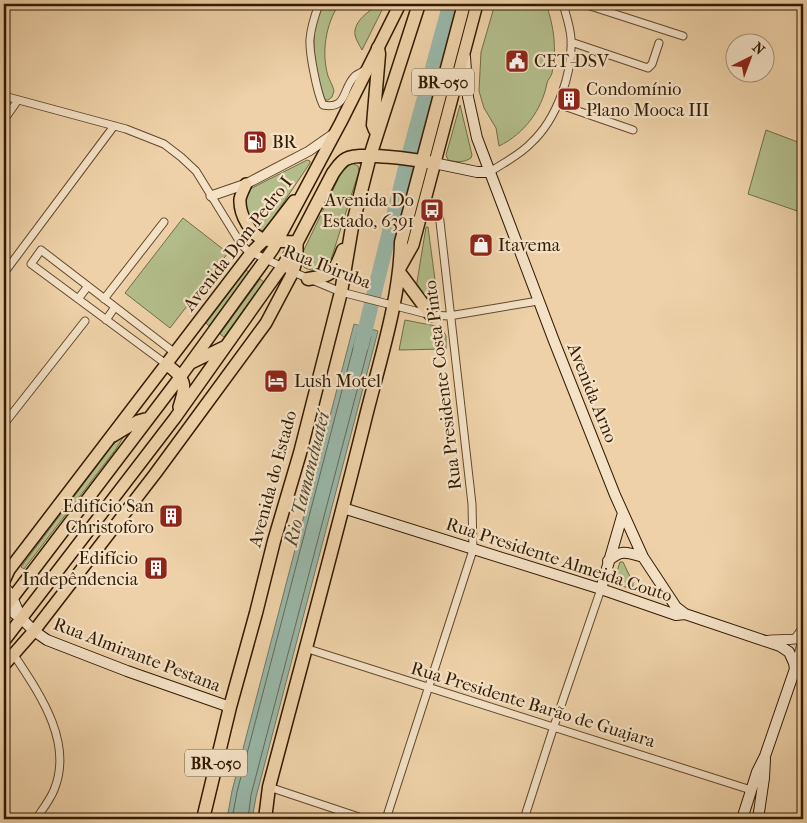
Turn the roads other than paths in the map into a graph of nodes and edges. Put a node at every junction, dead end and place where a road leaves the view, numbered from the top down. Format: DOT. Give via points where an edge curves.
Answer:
graph roads {
  1 [pos="319,4"];
  2 [pos="400,4"];
  3 [pos="419,4"];
  4 [pos="464,4"];
  5 [pos="477,4"];
  6 [pos="563,4"];
  7 [pos="584,4"];
  8 [pos="683,36"];
  9 [pos="571,42"];
  10 [pos="659,42"];
  11 [pos="378,48"];
  12 [pos="465,51"];
  13 [pos="366,70"];
  14 [pos="4,96"];
  15 [pos="18,100"];
  16 [pos="558,104"];
  17 [pos="4,120"];
  18 [pos="114,126"];
  19 [pos="633,130"];
  20 [pos="334,133"];
  21 [pos="376,135"];
  22 [pos="370,156"];
  23 [pos="428,162"];
  24 [pos="490,172"];
  25 [pos="310,181"];
  26 [pos="242,186"];
  27 [pos="211,196"];
  28 [pos="438,204"];
  29 [pos="164,222"];
  30 [pos="352,227"];
  31 [pos="264,240"];
  32 [pos="278,241"];
  33 [pos="297,242"];
  34 [pos="251,252"];
  35 [pos="266,259"];
  36 [pos="282,267"];
  37 [pos="400,270"];
  38 [pos="294,272"];
  39 [pos="4,273"];
  40 [pos="308,278"];
  41 [pos="88,286"];
  42 [pos="344,293"];
  43 [pos="78,299"];
  44 [pos="104,299"];
  45 [pos="538,301"];
  46 [pos="389,305"];
  47 [pos="115,307"];
  48 [pos="431,315"];
  49 [pos="449,316"];
  50 [pos="106,320"];
  51 [pos="86,321"];
  52 [pos="228,344"];
  53 [pos="174,353"];
  54 [pos="189,363"];
  55 [pos="166,364"];
  56 [pos="181,376"];
  57 [pos="175,418"];
  58 [pos="147,419"];
  59 [pos="4,424"];
  60 [pos="108,440"];
  61 [pos="159,440"];
  62 [pos="155,474"];
  63 [pos="343,508"];
  64 [pos="623,513"];
  65 [pos="473,550"];
  66 [pos="643,557"];
  67 [pos="608,561"];
  68 [pos="4,581"];
  69 [pos="4,586"];
  70 [pos="601,589"];
  71 [pos="12,597"];
  72 [pos="4,607"];
  73 [pos="685,614"];
  74 [pos="22,619"];
  75 [pos="803,629"];
  76 [pos="34,631"];
  77 [pos="4,641"];
  78 [pos="765,641"];
  79 [pos="803,641"];
  80 [pos="305,648"];
  81 [pos="14,655"];
  82 [pos="4,665"];
  83 [pos="795,669"];
  84 [pos="429,688"];
  85 [pos="230,707"];
  86 [pos="554,726"];
  87 [pos="765,756"];
  88 [pos="269,787"];
  89 [pos="751,790"];
  90 [pos="36,819"];
  91 [pos="203,819"];
  92 [pos="265,819"];
  93 [pos="365,819"];
  94 [pos="386,819"];
  95 [pos="524,819"];
  96 [pos="742,819"];
  97 [pos="758,819"];
  1 -- 13 [label="street" via="310,40 318,95 323,105 334,106 341,102 354,77"];
  2 -- 11 [label="main road"];
  3 -- 21 [label="highway, Avenida do Estado / BR-050"];
  4 -- 23 [label="highway, BR-050"];
  5 -- 12 [label="main road"];
  6 -- 9 [label="street"];
  7 -- 8 [label="street"];
  9 -- 10 [label="street" via="648,68"];
  9 -- 16 [label="street" via="567,76"];
  11 -- 13 [label="main road"];
  11 -- 21 [label="highway" via="373,125"];
  12 -- 23 [label="main road"];
  12 -- 24 [label="main road, Avenida Arno" via="471,115"];
  13 -- 20 [label="main road"];
  14 -- 15 [label="street"];
  15 -- 17 [label="street"];
  15 -- 18 [label="street"];
  16 -- 19 [label="street"];
  16 -- 24 [label="street" via="546,127 530,145"];
  18 -- 27 [label="street" via="164,144 196,171"];
  18 -- 39 [label="street"];
  20 -- 25 [label="main road"];
  20 -- 26 [label="street" via="316,148"];
  21 -- 22 [label="highway, Avenida do Estado / BR-050"];
  22 -- 23 [label="highway"];
  22 -- 30 [label="highway, Avenida do Estado / BR-050"];
  22 -- 33 [label="highway" via="347,158 340,163"];
  23 -- 24 [label="main road"];
  23 -- 37 [label="highway, BR-050" via="401,242"];
  24 -- 45 [label="main road, Avenida Arno"];
  25 -- 31 [label="main road, Avenida Dom Pedro I"];
  25 -- 32 [label="main road, Avenida Dom Pedro I"];
  26 -- 27 [label="street"];
  26 -- 31 [label="main road" via="233,200 236,217 245,229"];
  27 -- 34 [label="street" via="241,244"];
  28 -- 49 [label="street, Rua Presidente Costa Pinto"];
  29 -- 44 [label="street"];
  30 -- 40 [label="highway" via="336,267 326,276"];
  30 -- 42 [label="highway, Avenida do Estado / BR-050"];
  31 -- 32 [label="main road"];
  31 -- 34 [label="main road, Avenida Dom Pedro I"];
  32 -- 33 [label="main road"];
  32 -- 35 [label="main road, Avenida Dom Pedro I"];
  33 -- 36 [label="main road"];
  33 -- 38 [label="main road"];
  34 -- 35 [label="street, Rua Ibiruba"];
  34 -- 53 [label="main road, Avenida Dom Pedro I"];
  35 -- 36 [label="street, Rua Ibiruba"];
  35 -- 54 [label="main road, Avenida Dom Pedro I"];
  36 -- 38 [label="street, Rua Ibiruba"];
  36 -- 52 [label="main road"];
  37 -- 46 [label="highway, BR-050"];
  37 -- 48 [label="highway"];
  38 -- 40 [label="street, Rua Ibiruba"];
  38 -- 62 [label="main road" via="266,322"];
  40 -- 42 [label="street, Rua Ibiruba"];
  41 -- 43 [label="street"];
  41 -- 43 [label="street" via="41,250 31,264"];
  41 -- 44 [label="street"];
  42 -- 46 [label="street, Rua Ibiruba"];
  42 -- 85 [label="highway, Avenida do Estado / BR-050"];
  43 -- 50 [label="street"];
  44 -- 47 [label="street"];
  45 -- 49 [label="street, Rua Ibiruba"];
  45 -- 64 [label="main road, Avenida Arno"];
  46 -- 48 [label="street, Rua Ibiruba"];
  46 -- 63 [label="highway, BR-050"];
  47 -- 50 [label="street"];
  47 -- 53 [label="street"];
  48 -- 49 [label="street, Rua Ibiruba"];
  49 -- 65 [label="street, Rua Presidente Costa Pinto" via="472,504"];
  50 -- 55 [label="street"];
  51 -- 59 [label="street"];
  52 -- 54 [label="main road"];
  52 -- 57 [label="main road"];
  53 -- 54 [label="main road"];
  53 -- 55 [label="main road, Avenida Dom Pedro I"];
  54 -- 56 [label="main road, Avenida Dom Pedro I"];
  55 -- 56 [label="main road"];
  55 -- 60 [label="main road, Avenida Dom Pedro I"];
  56 -- 57 [label="main road" via="184,388"];
  56 -- 58 [label="main road, Avenida Dom Pedro I"];
  57 -- 61 [label="main road"];
  58 -- 60 [label="main road" via="138,421"];
  58 -- 71 [label="main road, Avenida Dom Pedro I"];
  60 -- 68 [label="main road, Avenida Dom Pedro I"];
  61 -- 62 [label="main road"];
  61 -- 74 [label="main road"];
  62 -- 76 [label="main road"];
  63 -- 65 [label="main road, Rua Presidente Almeida Couto"];
  63 -- 80 [label="highway, BR-050"];
  64 -- 66 [label="main road, Avenida Arno"];
  64 -- 67 [label="main road"];
  65 -- 70 [label="main road, Rua Presidente Almeida Couto"];
  65 -- 84 [label="street, Rua Presidente Costa Pinto"];
  66 -- 67 [label="main road" via="624,552"];
  66 -- 73 [label="main road, Avenida Arno" via="676,607"];
  67 -- 70 [label="main road"];
  69 -- 71 [label="main road"];
  70 -- 73 [label="main road, Rua Presidente Almeida Couto" via="676,614"];
  70 -- 86 [label="street"];
  71 -- 72 [label="main road, Avenida Dom Pedro I"];
  71 -- 74 [label="main road"];
  72 -- 74 [label="main road"];
  73 -- 78 [label="main road, Rua Presidente Almeida Couto"];
  74 -- 76 [label="main road, Rua Almirante Pestana"];
  74 -- 77 [label="main road"];
  75 -- 78 [label="street, Rua Presidente Almeida Couto" via="791,640 776,638"];
  76 -- 81 [label="main road"];
  76 -- 85 [label="main road, Rua Almirante Pestana" via="48,640 127,671"];
  78 -- 83 [label="main road, Rua Presidente Almeida Couto" via="789,652"];
  79 -- 83 [label="street"];
  80 -- 84 [label="street, Rua Presidente Barão de Guajara"];
  80 -- 88 [label="highway, BR-050"];
  81 -- 82 [label="main road"];
  81 -- 90 [label="street" via="44,704 59,746 60,768 54,790"];
  83 -- 87 [label="main road"];
  84 -- 86 [label="street, Rua Presidente Barão de Guajara"];
  84 -- 94 [label="street, Rua Presidente Costa Pinto"];
  85 -- 91 [label="highway, Avenida do Estado / BR-050"];
  86 -- 89 [label="street, Rua Presidente Barão de Guajara"];
  86 -- 95 [label="street"];
  87 -- 89 [label="main road"];
  87 -- 97 [label="main road"];
  88 -- 92 [label="highway, BR-050"];
  88 -- 93 [label="street"];
  89 -- 96 [label="main road"];
}
